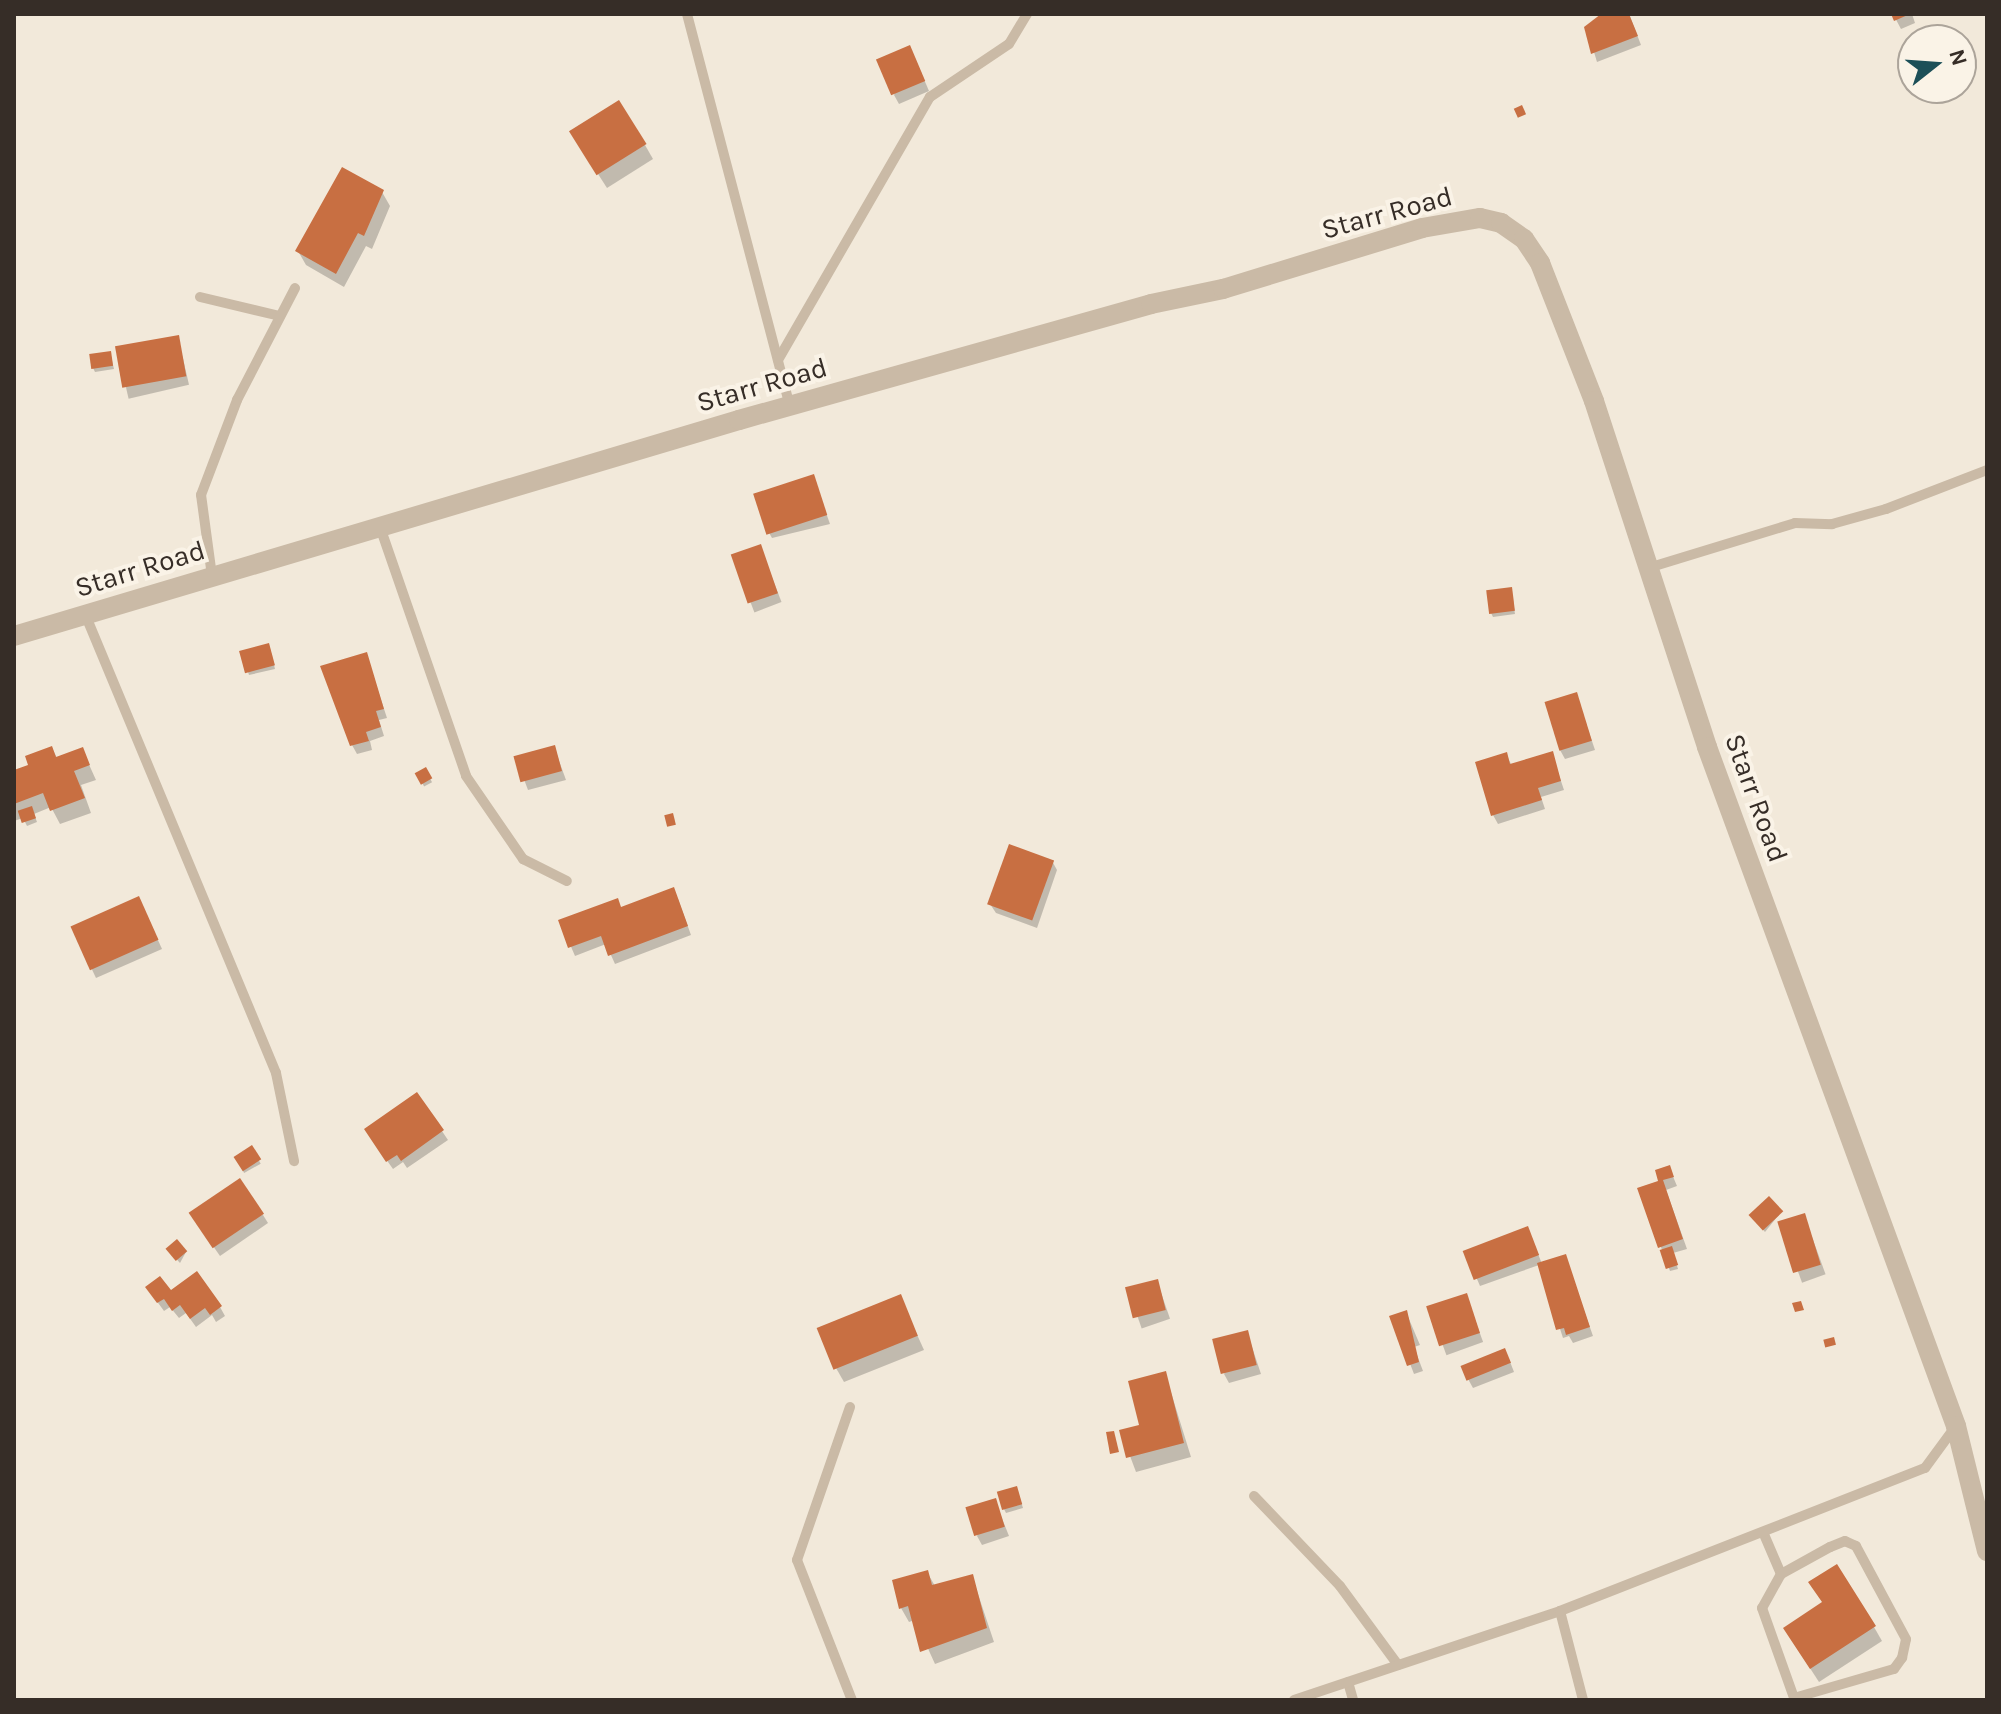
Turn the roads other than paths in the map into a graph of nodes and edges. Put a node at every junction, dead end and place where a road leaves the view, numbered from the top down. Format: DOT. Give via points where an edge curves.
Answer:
graph roads {
  1 [pos="687,14"];
  2 [pos="1027,14"];
  3 [pos="295,288"];
  4 [pos="200,297"];
  5 [pos="280,316"];
  6 [pos="778,360"];
  7 [pos="790,406"];
  8 [pos="1987,470"];
  9 [pos="380,527"];
  10 [pos="1648,568"];
  11 [pos="212,576"];
  12 [pos="85,614"];
  13 [pos="14,636"];
  14 [pos="567,881"];
  15 [pos="294,1161"];
  16 [pos="850,1407"];
  17 [pos="1956,1426"];
  18 [pos="1254,1496"];
  19 [pos="1763,1532"];
  20 [pos="1987,1551"];
  21 [pos="1781,1574"];
  22 [pos="1560,1611"];
  23 [pos="1398,1665"];
  24 [pos="1348,1682"];
  25 [pos="852,1700"];
  26 [pos="1294,1700"];
  27 [pos="1353,1700"];
  28 [pos="1583,1700"];
  1 -- 6 [label="lane"];
  2 -- 6 [label="lane" via="1009,44 930,97"];
  3 -- 5 [label="lane"];
  4 -- 5 [label="lane"];
  5 -- 11 [label="lane" via="237,400 201,495"];
  6 -- 7 [label="lane"];
  7 -- 9 [label="street, Starr Road"];
  7 -- 10 [label="street, Starr Road" via="1151,304 1223,289 1422,228 1480,218 1501,223 1524,239 1540,263 1594,401"];
  8 -- 10 [label="lane" via="1886,509 1832,524 1795,523"];
  9 -- 11 [label="street, Starr Road"];
  9 -- 14 [label="lane" via="466,776 523,859"];
  10 -- 17 [label="street, Starr Road" via="1707,747"];
  11 -- 12 [label="street, Starr Road"];
  12 -- 13 [label="street, Starr Road"];
  12 -- 15 [label="lane" via="276,1073"];
  16 -- 25 [label="lane" via="797,1560"];
  17 -- 19 [label="lane" via="1925,1468"];
  17 -- 20 [label="street, Starr Road"];
  18 -- 23 [label="lane" via="1340,1586"];
  19 -- 21 [label="lane"];
  19 -- 22 [label="lane"];
  21 -- 21 [label="lane" via="1762,1608 1794,1698 1894,1669 1906,1639 1856,1546 1845,1541"];
  22 -- 23 [label="lane"];
  22 -- 28 [label="lane"];
  23 -- 24 [label="lane"];
  24 -- 26 [label="lane"];
  24 -- 27 [label="lane"];
}
